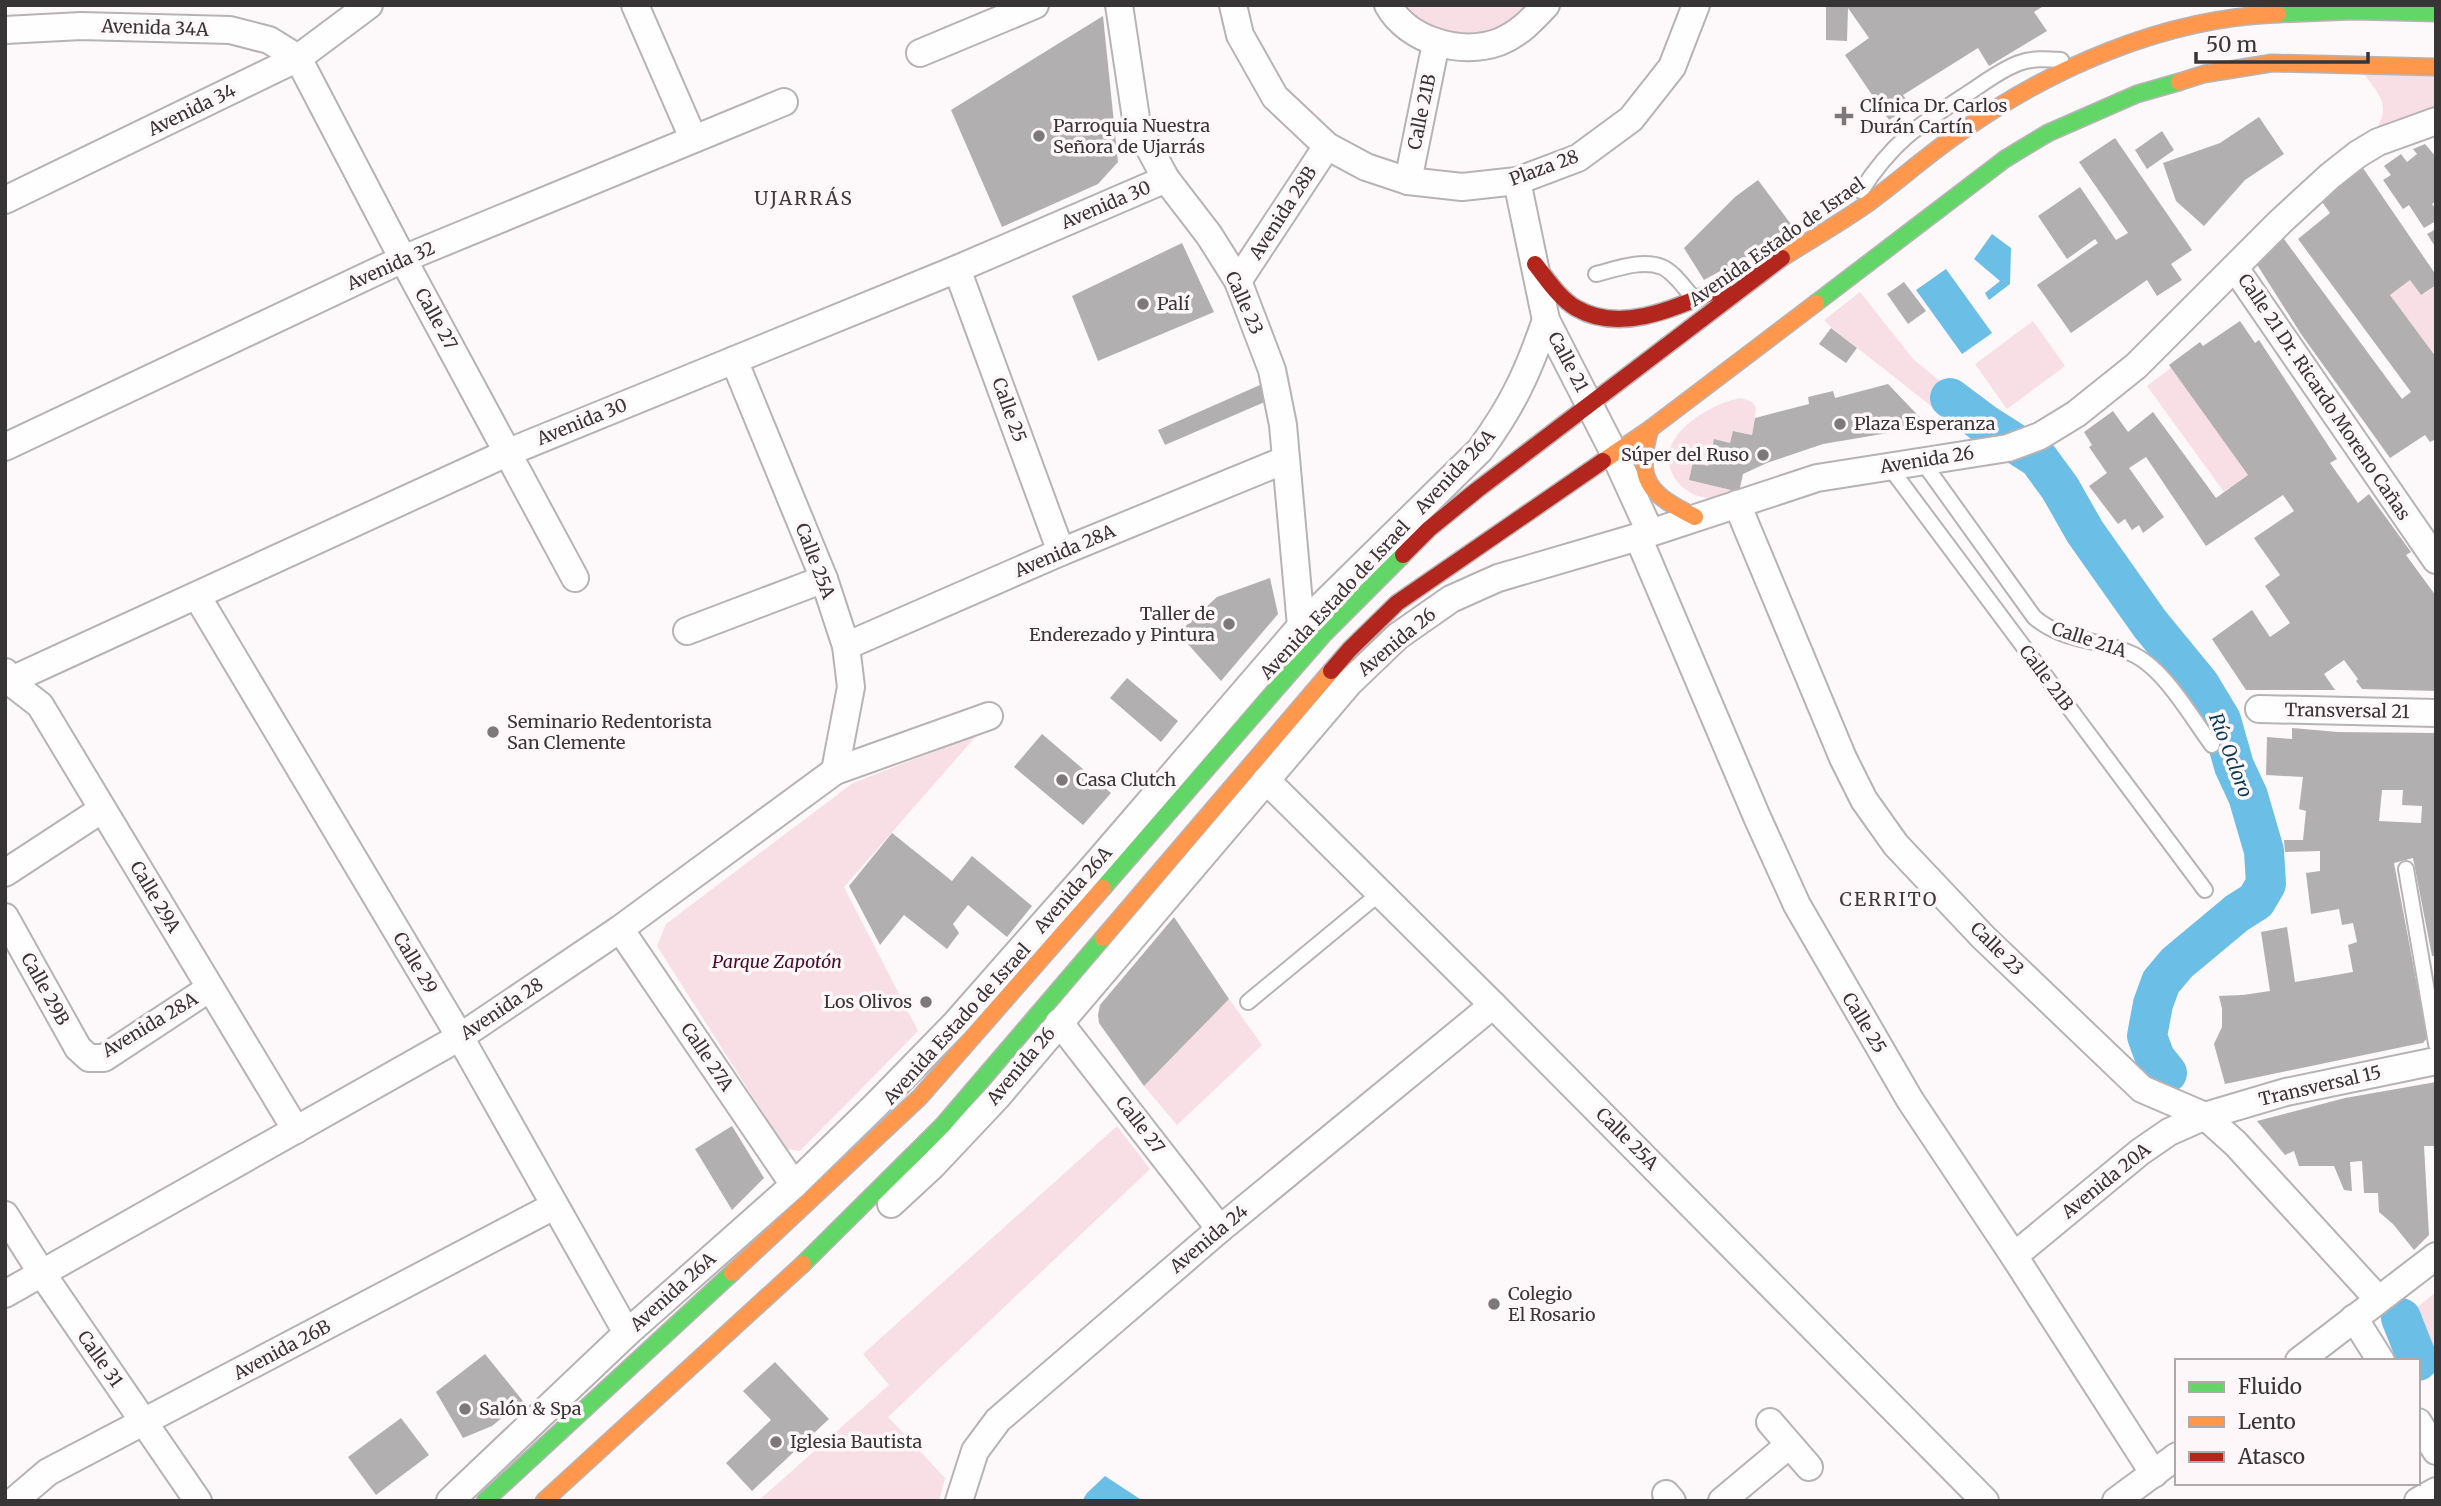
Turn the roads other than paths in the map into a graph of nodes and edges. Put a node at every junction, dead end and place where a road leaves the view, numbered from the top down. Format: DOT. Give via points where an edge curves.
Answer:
graph roads {
  1 [pos="369,5"];
  2 [pos="635,5"];
  3 [pos="1035,5"];
  4 [pos="1119,5"];
  5 [pos="1233,5"];
  6 [pos="1388,5"];
  7 [pos="1546,5"];
  8 [pos="1695,6"];
  9 [pos="2436,13"];
  10 [pos="5,30"];
  11 [pos="1436,43"];
  12 [pos="920,53"];
  13 [pos="298,58"];
  14 [pos="2087,62"];
  15 [pos="2436,67"];
  16 [pos="784,102"];
  17 [pos="2436,121"];
  18 [pos="693,138"];
  19 [pos="1327,146"];
  20 [pos="1921,162"];
  21 [pos="1166,179"];
  22 [pos="1408,181"];
  23 [pos="1517,181"];
  24 [pos="5,200"];
  25 [pos="1950,201"];
  26 [pos="1865,205"];
  27 [pos="1842,220"];
  28 [pos="1885,250"];
  29 [pos="403,259"];
  30 [pos="1535,264"];
  31 [pos="1767,268"];
  32 [pos="2235,268"];
  33 [pos="957,269"];
  34 [pos="1596,274"];
  35 [pos="1238,281"];
  36 [pos="1695,299"];
  37 [pos="1546,320"];
  38 [pos="734,360"];
  39 [pos="1591,405"];
  40 [pos="1650,429"];
  41 [pos="5,447"];
  42 [pos="509,452"];
  43 [pos="1614,453"];
  44 [pos="1284,460"];
  45 [pos="1922,461"];
  46 [pos="1888,465"];
  47 [pos="1737,504"];
  48 [pos="1695,517"];
  49 [pos="1644,534"];
  50 [pos="1061,552"];
  51 [pos="2436,560"];
  52 [pos="575,578"];
  53 [pos="824,579"];
  54 [pos="197,596"];
  55 [pos="1301,626"];
  56 [pos="687,631"];
  57 [pos="846,646"];
  58 [pos="6,679"];
  59 [pos="2259,709"];
  60 [pos="2436,713"];
  61 [pos="989,716"];
  62 [pos="2212,745"];
  63 [pos="835,771"];
  64 [pos="1266,780"];
  65 [pos="102,810"];
  66 [pos="2406,869"];
  67 [pos="5,873"];
  68 [pos="2204,890"];
  69 [pos="1380,893"];
  70 [pos="5,917"];
  71 [pos="620,929"];
  72 [pos="211,988"];
  73 [pos="1248,1002"];
  74 [pos="1493,1005"];
  75 [pos="1059,1022"];
  76 [pos="460,1037"];
  77 [pos="2436,1044"];
  78 [pos="89,1058"];
  79 [pos="2436,1061"];
  80 [pos="2205,1116"];
  81 [pos="296,1130"];
  82 [pos="794,1185"];
  83 [pos="554,1206"];
  84 [pos="5,1215"];
  85 [pos="1220,1229"];
  86 [pos="808,1256"];
  87 [pos="2014,1256"];
  88 [pos="2436,1256"];
  89 [pos="41,1272"];
  90 [pos="5,1294"];
  91 [pos="2378,1299"];
  92 [pos="774,1311"];
  93 [pos="2354,1318"];
  94 [pos="627,1333"];
  95 [pos="2302,1359"];
  96 [pos="2380,1359"];
  97 [pos="1770,1422"];
  98 [pos="145,1423"];
  99 [pos="652,1423"];
  100 [pos="2420,1425"];
  101 [pos="1789,1445"];
  102 [pos="602,1448"];
  103 [pos="2436,1451"];
  104 [pos="2175,1458"];
  105 [pos="1809,1467"];
  106 [pos="2154,1474"];
  107 [pos="2436,1491"];
  108 [pos="2125,1498"];
  109 [pos="14,1501"];
  110 [pos="198,1501"];
  111 [pos="450,1501"];
  112 [pos="485,1501"];
  113 [pos="544,1501"];
  114 [pos="570,1501"];
  115 [pos="960,1501"];
  116 [pos="1722,1501"];
  117 [pos="1985,1501"];
  118 [pos="2418,1501"];
  1 -- 13 [label="street, Avenida 34"];
  2 -- 18 [label="street"];
  3 -- 12 [label="street"];
  4 -- 21 [label="street, Calle 23" via="1137,125"];
  5 -- 19 [label="street, Plaza 28" via="1240,35 1275,97"];
  6 -- 11 [label="street" via="1412,31"];
  7 -- 11 [label="street" via="1525,27 1498,42 1467,48"];
  8 -- 23 [label="street, Plaza 28" via="1672,67 1631,119 1578,158"];
  9 -- 14 [label="main road, Avenida Estado de Israel" via="2248,15 2179,29"];
  10 -- 13 [label="street, Avenida 34A" via="81,26 230,30 270,40"];
  11 -- 22 [label="street, Calle 21B"];
  13 -- 24 [label="street, Avenida 34"];
  13 -- 29 [label="street, Calle 27"];
  14 -- 20 [label="main road, Avenida Estado de Israel" via="2037,84"];
  14 -- 27 [label="lane" via="2034,60 1990,78 1898,142"];
  15 -- 25 [label="main road" via="2272,63 2204,74 2137,94 2048,133"];
  16 -- 18 [label="street, Avenida 32"];
  17 -- 32 [label="street, Avenida 26" via="2358,154"];
  18 -- 29 [label="street, Avenida 32"];
  19 -- 22 [label="street, Plaza 28" via="1366,167"];
  19 -- 35 [label="street, Avenida 28B"];
  20 -- 25 [label="main road" via="1916,174 1921,193 1937,203"];
  20 -- 26 [label="main road, Avenida Estado de Israel"];
  21 -- 33 [label="street, Avenida 30"];
  21 -- 35 [label="street, Calle 23"];
  22 -- 23 [label="street, Plaza 28" via="1462,187"];
  23 -- 30 [label="street, Calle 21"];
  25 -- 28 [label="main road"];
  26 -- 27 [label="main road, Avenida Estado de Israel"];
  26 -- 28 [label="main road" via="1876,204 1891,214 1897,230"];
  27 -- 31 [label="main road, Avenida Estado de Israel"];
  28 -- 40 [label="main road"];
  29 -- 41 [label="street, Avenida 32"];
  29 -- 42 [label="street, Calle 27"];
  30 -- 36 [label="main road" via="1558,292 1599,318 1631,319"];
  30 -- 37 [label="street, Calle 21"];
  31 -- 36 [label="main road"];
  31 -- 39 [label="main road, Avenida Estado de Israel"];
  32 -- 45 [label="street, Avenida 26" via="2137,366 2076,414 2040,436 2008,448"];
  32 -- 51 [label="street, Calle 21 Dr. Ricardo Moreno Cañas"];
  33 -- 38 [label="street, Avenida 30"];
  33 -- 50 [label="street, Calle 25"];
  34 -- 36 [label="lane" via="1636,265 1661,266"];
  35 -- 44 [label="street, Calle 23" via="1272,369 1283,425"];
  37 -- 39 [label="street, Calle 21"];
  37 -- 55 [label="street, Avenida 26A" via="1527,373 1480,450"];
  38 -- 42 [label="street, Avenida 30"];
  38 -- 53 [label="street, Calle 25A"];
  39 -- 43 [label="street, Calle 21"];
  39 -- 112 [label="main road, Avenida Estado de Israel" via="1477,490 1385,571 1324,634 920,1097"];
  40 -- 43 [label="main road"];
  40 -- 48 [label="main road" via="1642,457 1647,481 1656,495"];
  42 -- 52 [label="street, Calle 27"];
  42 -- 54 [label="street, Avenida 30"];
  43 -- 49 [label="street, Calle 21"];
  43 -- 86 [label="main road" via="1396,603 1350,649 943,1125"];
  44 -- 50 [label="street, Avenida 28A"];
  44 -- 55 [label="street, Calle 23"];
  45 -- 46 [label="street, Avenida 26"];
  45 -- 62 [label="lane, Calle 21A" via="2035,617 2048,629 2143,660 2159,674"];
  46 -- 47 [label="street, Avenida 26" via="1817,478"];
  46 -- 68 [label="lane, Calle 21B"];
  47 -- 48 [label="street, Avenida 26"];
  47 -- 80 [label="street, Calle 23" via="1843,758 1864,800 1896,845 1983,937 2142,1089"];
  48 -- 49 [label="street, Avenida 26"];
  49 -- 64 [label="street, Avenida 26" via="1498,578 1451,598 1398,636 1349,684"];
  49 -- 87 [label="street, Calle 25" via="1761,828 1797,905 1910,1100"];
  50 -- 57 [label="street, Avenida 28A"];
  53 -- 56 [label="street"];
  53 -- 57 [label="street, Calle 25A"];
  54 -- 58 [label="street, Avenida 30"];
  54 -- 76 [label="street, Calle 29"];
  55 -- 82 [label="street, Avenida 26A" via="954,1024"];
  57 -- 63 [label="street, Calle 25A" via="851,687"];
  58 -- 65 [label="street, Calle 29A" via="40,705"];
  59 -- 60 [label="street, Transversal 21"];
  61 -- 63 [label="street, Avenida 28"];
  63 -- 71 [label="street, Avenida 28"];
  64 -- 69 [label="street, Calle 25A"];
  64 -- 75 [label="street, Avenida 26"];
  65 -- 67 [label="street"];
  65 -- 72 [label="street, Calle 29A"];
  66 -- 77 [label="lane"];
  69 -- 73 [label="lane"];
  69 -- 74 [label="street, Calle 25A"];
  70 -- 78 [label="street, Calle 29B" via="78,1048"];
  71 -- 76 [label="street, Avenida 28"];
  71 -- 82 [label="street, Calle 27A"];
  72 -- 78 [label="street, Avenida 28A" via="104,1058"];
  72 -- 81 [label="street, Calle 29A"];
  74 -- 85 [label="street, Avenida 24"];
  74 -- 117 [label="street, Calle 25A"];
  75 -- 85 [label="street, Calle 27"];
  75 -- 92 [label="street, Avenida 26" via="932,1166"];
  76 -- 81 [label="street, Avenida 28"];
  76 -- 83 [label="street, Calle 29"];
  79 -- 80 [label="street, Transversal 15" via="2286,1092"];
  80 -- 87 [label="street, Avenida 20A" via="2140,1152"];
  80 -- 91 [label="street, Calle 23"];
  81 -- 89 [label="street, Avenida 28"];
  82 -- 94 [label="street, Avenida 26A"];
  83 -- 94 [label="street, Calle 29"];
  83 -- 98 [label="street, Avenida 26B"];
  84 -- 89 [label="street, Calle 31"];
  85 -- 115 [label="street, Avenida 24" via="998,1420 975,1451"];
  86 -- 92 [label="main road"];
  86 -- 102 [label="main road"];
  87 -- 106 [label="street, Calle 25"];
  88 -- 91 [label="street"];
  89 -- 90 [label="street, Avenida 28"];
  89 -- 98 [label="street, Calle 31"];
  91 -- 93 [label="street"];
  92 -- 99 [label="street, Avenida 26"];
  93 -- 95 [label="street"];
  93 -- 96 [label="street"];
  94 -- 111 [label="street, Avenida 26A"];
  97 -- 101 [label="street"];
  98 -- 109 [label="street, Avenida 26B" via="48,1472"];
  98 -- 110 [label="street, Calle 31"];
  99 -- 102 [label="main road"];
  99 -- 114 [label="street, Avenida 26"];
  100 -- 103 [label="street"];
  101 -- 105 [label="street"];
  101 -- 116 [label="street"];
  102 -- 113 [label="main road"];
  104 -- 106 [label="street"];
  106 -- 108 [label="street"];
  107 -- 118 [label="street"];
}
